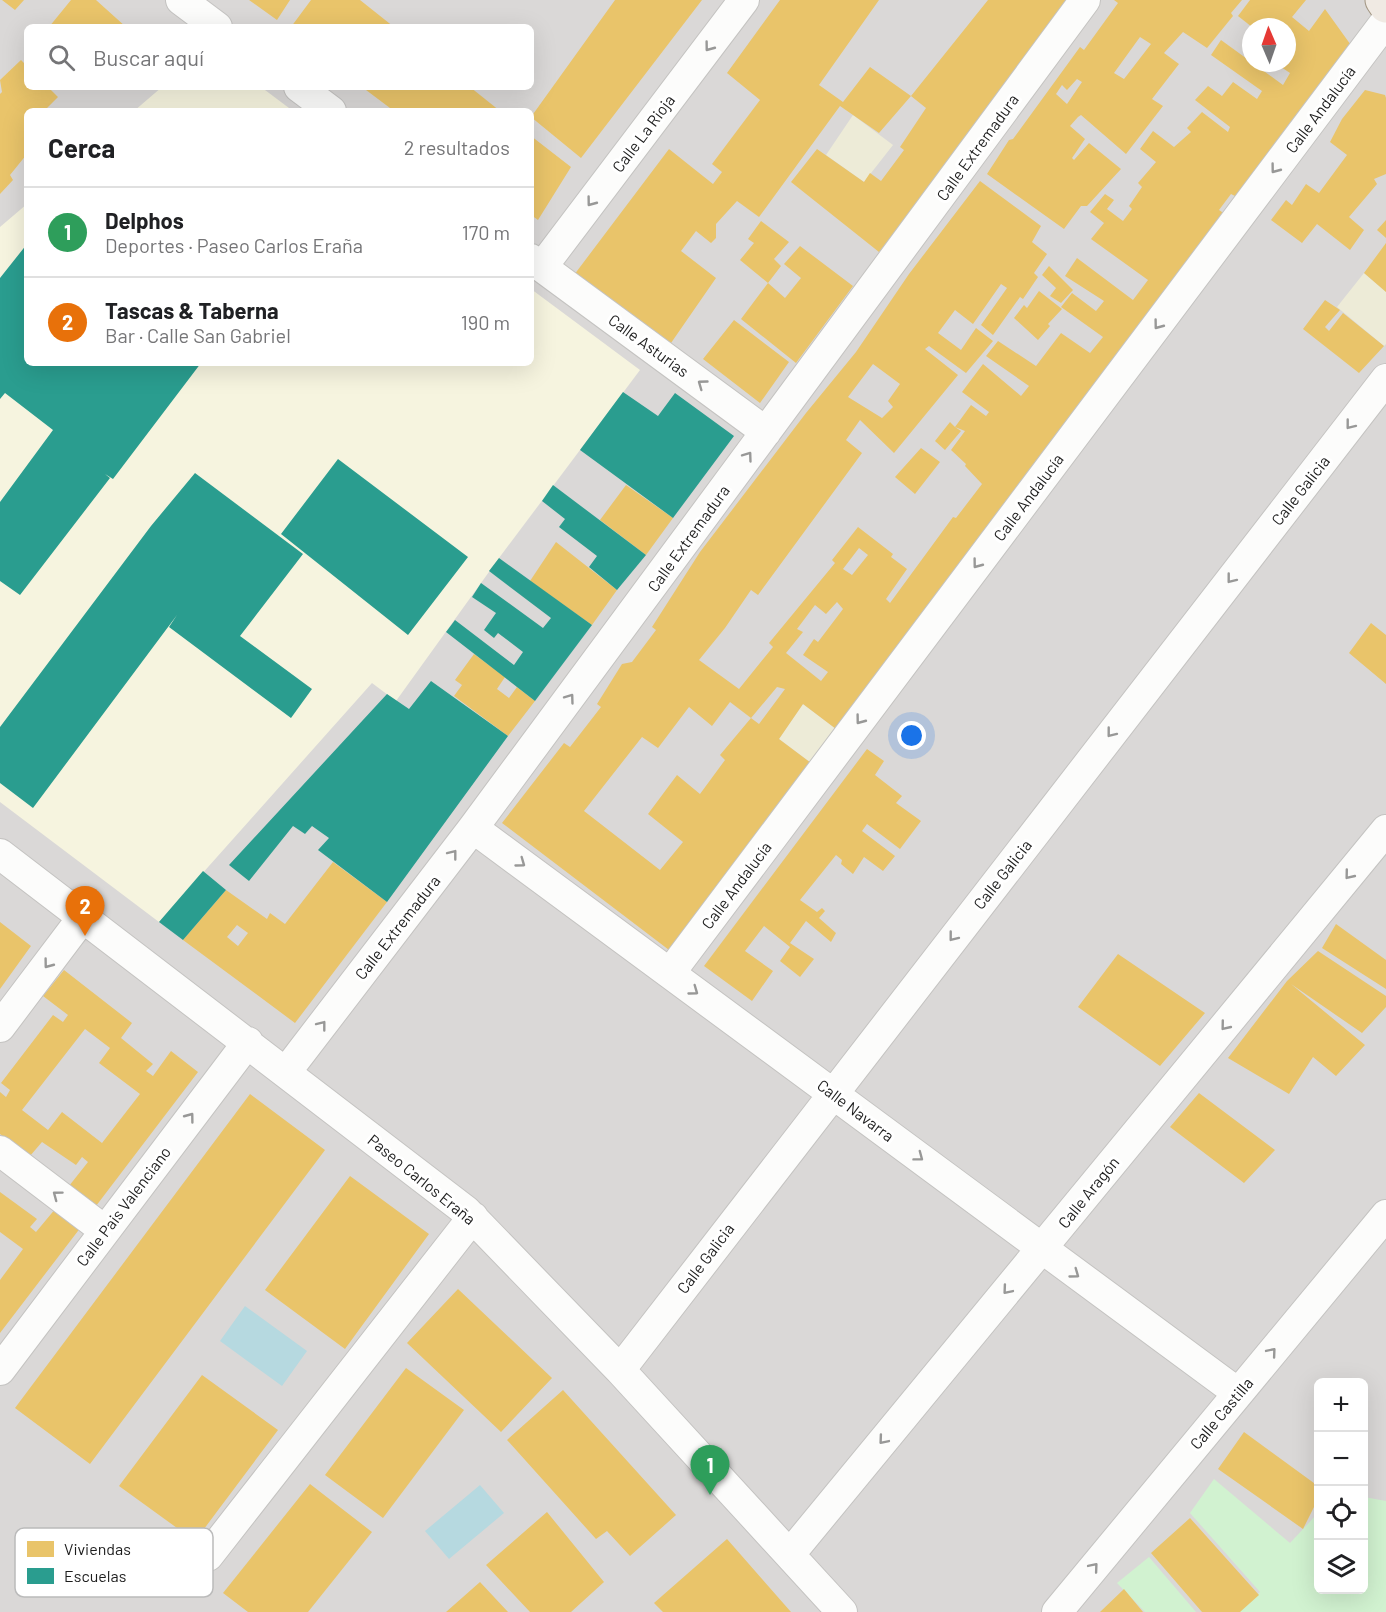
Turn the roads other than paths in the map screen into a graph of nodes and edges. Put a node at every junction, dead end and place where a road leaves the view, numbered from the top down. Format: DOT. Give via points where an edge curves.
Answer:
graph roads {
  1 [pos="181,0"];
  2 [pos="744,0"];
  3 [pos="1085,0"];
  4 [pos="1382,0"];
  5 [pos="1386,6"];
  6 [pos="1386,21"];
  7 [pos="214,24"];
  8 [pos="303,90"];
  9 [pos="327,108"];
  10 [pos="536,263"];
  11 [pos="1386,379"];
  12 [pos="766,432"];
  13 [pos="473,828"];
  14 [pos="1386,830"];
  15 [pos="0,854"];
  16 [pos="83,917"];
  17 [pos="670,973"];
  18 [pos="0,1027"];
  19 [pos="248,1042"];
  20 [pos="286,1072"];
  21 [pos="833,1092"];
  22 [pos="3,1159"];
  23 [pos="1386,1215"];
  24 [pos="473,1218"];
  25 [pos="104,1230"];
  26 [pos="1041,1249"];
  27 [pos="0,1370"];
  28 [pos="620,1370"];
  29 [pos="1238,1393"];
  30 [pos="213,1551"];
  31 [pos="790,1554"];
  32 [pos="842,1612"];
  33 [pos="1057,1612"];
  1 -- 7 [label="street"];
  2 -- 10 [label="street, Calle La Rioja, one-way"];
  3 -- 12 [label="street, Calle Extremadura"];
  4 -- 5 [label="main road"];
  6 -- 17 [label="street, Calle Andalucía, one-way"];
  8 -- 9 [label="street"];
  12 -- 10 [label="street, Calle Asturias, one-way"];
  11 -- 21 [label="street, Calle Galicia, one-way"];
  13 -- 12 [label="street, Calle Extremadura, one-way"];
  13 -- 17 [label="street, Calle Navarra, one-way"];
  20 -- 13 [label="street, Calle Extremadura, one-way"];
  14 -- 26 [label="street, Calle Aragón, one-way"];
  15 -- 16 [label="street, Paseo Carlos Eraña"];
  16 -- 18 [label="street, one-way"];
  16 -- 19 [label="street, Paseo Carlos Eraña"];
  17 -- 21 [label="street, Calle Navarra, one-way"];
  19 -- 20 [label="street, Paseo Carlos Eraña"];
  25 -- 19 [label="street, Calle Pais Valenciano, one-way"];
  20 -- 24 [label="street, Paseo Carlos Eraña"];
  21 -- 26 [label="street, Calle Navarra, one-way"];
  21 -- 28 [label="street, Calle Galicia"];
  25 -- 22 [label="street, one-way"];
  29 -- 23 [label="street, Calle Castilla, one-way"];
  24 -- 28 [label="street, Paseo Carlos Eraña"];
  24 -- 30 [label="street"];
  25 -- 27 [label="street, Calle Pais Valenciano"];
  26 -- 29 [label="street, Calle Navarra, one-way"];
  26 -- 31 [label="street, Calle Aragón, one-way"];
  28 -- 31 [label="street, Paseo Carlos Eraña"];
  33 -- 29 [label="street, Calle Castilla, one-way"];
  31 -- 32 [label="street, Paseo Carlos Eraña"];
}
